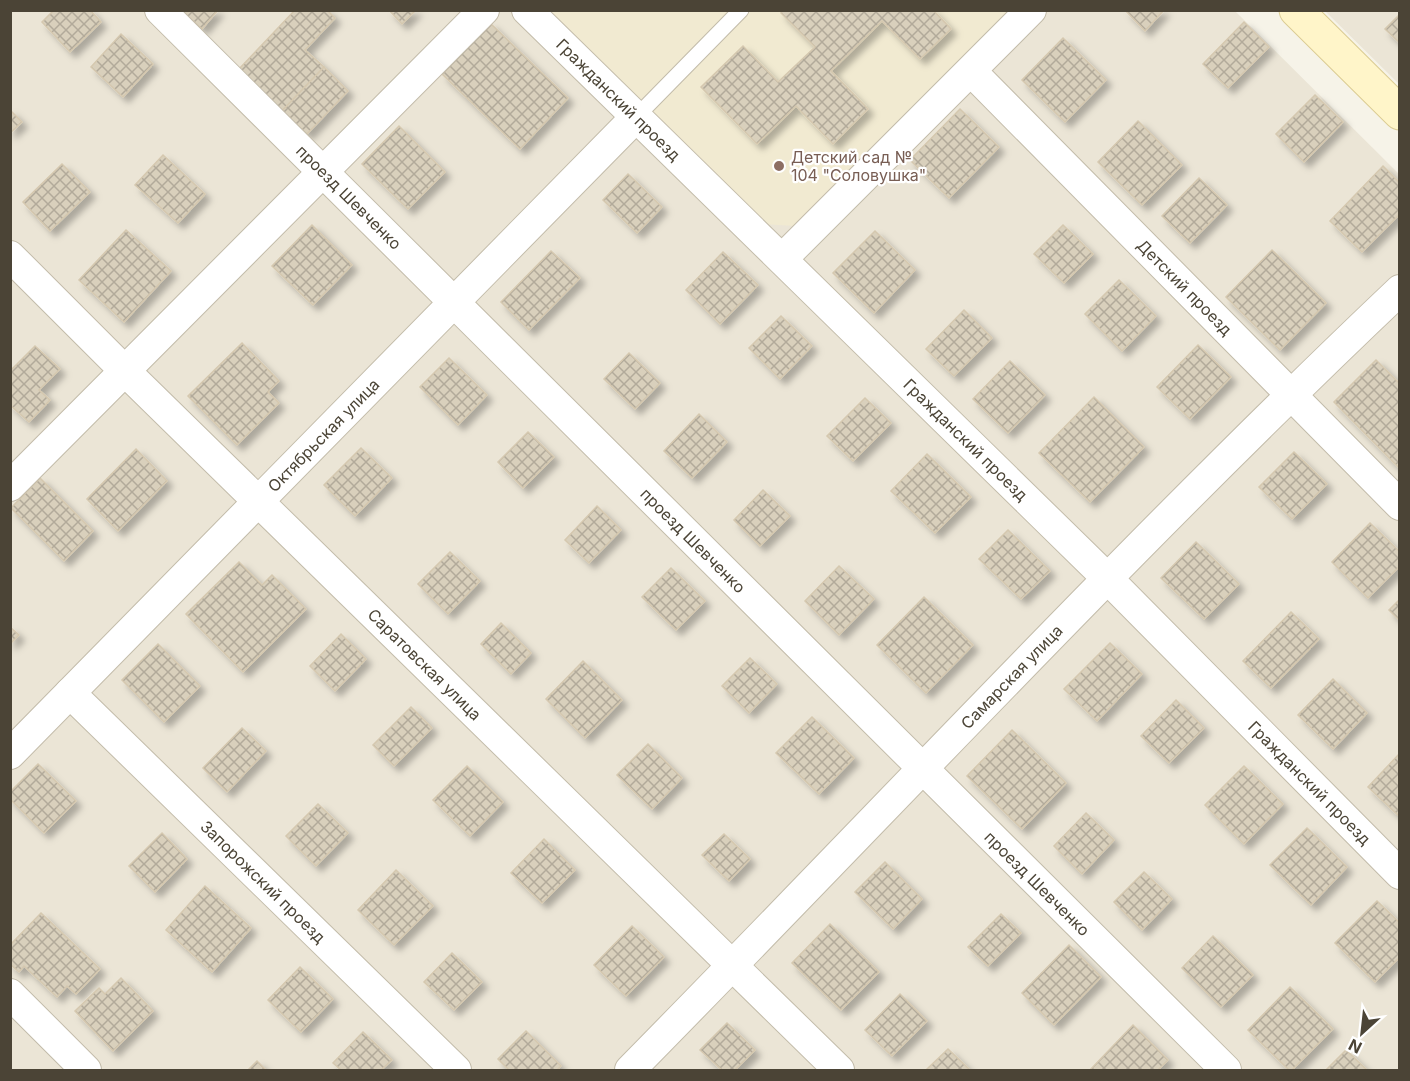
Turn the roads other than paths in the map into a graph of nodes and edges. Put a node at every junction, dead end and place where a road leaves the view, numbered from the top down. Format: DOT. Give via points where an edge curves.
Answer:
graph roads {
  1 [pos="160,10"];
  2 [pos="484,10"];
  3 [pos="527,10"];
  4 [pos="741,10"];
  5 [pos="1031,10"];
  6 [pos="1296,10"];
  7 [pos="971,71"];
  8 [pos="1400,113"];
  9 [pos="637,116"];
  10 [pos="325,172"];
  11 [pos="10,256"];
  12 [pos="783,258"];
  13 [pos="1400,290"];
  14 [pos="457,302"];
  15 [pos="125,371"];
  16 [pos="1290,394"];
  17 [pos="10,486"];
  18 [pos="259,502"];
  19 [pos="1400,505"];
  20 [pos="1108,579"];
  21 [pos="70,693"];
  22 [pos="10,754"];
  23 [pos="920,770"];
  24 [pos="1400,874"];
  25 [pos="734,965"];
  26 [pos="10,994"];
  27 [pos="86,1071"];
  28 [pos="456,1071"];
  29 [pos="630,1071"];
  30 [pos="839,1071"];
  31 [pos="1226,1071"];
  1 -- 10 [label="street, проезд Шевченко"];
  2 -- 10 [label="street"];
  3 -- 9 [label="street, Гражданский проезд"];
  4 -- 9 [label="lane"];
  5 -- 7 [label="street"];
  6 -- 8 [label="main road"];
  7 -- 12 [label="street"];
  7 -- 16 [label="street, Детский проезд"];
  9 -- 12 [label="street, Гражданский проезд"];
  9 -- 14 [label="street, Октябрьская улица"];
  10 -- 14 [label="street, проезд Шевченко"];
  10 -- 15 [label="street"];
  11 -- 15 [label="street, Саратовская улица"];
  12 -- 20 [label="street, Гражданский проезд"];
  13 -- 16 [label="street, Самарская улица"];
  14 -- 18 [label="street, Октябрьская улица"];
  14 -- 23 [label="street, проезд Шевченко"];
  15 -- 17 [label="street"];
  15 -- 18 [label="street, Саратовская улица"];
  16 -- 19 [label="street, Детский проезд"];
  16 -- 20 [label="street, Самарская улица"];
  18 -- 21 [label="street, Октябрьская улица"];
  18 -- 25 [label="street, Саратовская улица"];
  20 -- 23 [label="street, Самарская улица"];
  20 -- 24 [label="street, Гражданский проезд"];
  21 -- 22 [label="street, Октябрьская улица"];
  21 -- 28 [label="street, Запорожский проезд"];
  23 -- 25 [label="street, Самарская улица"];
  23 -- 31 [label="street, проезд Шевченко"];
  25 -- 29 [label="street, Самарская улица"];
  25 -- 30 [label="street, Саратовская улица"];
  26 -- 27 [label="street"];
}
